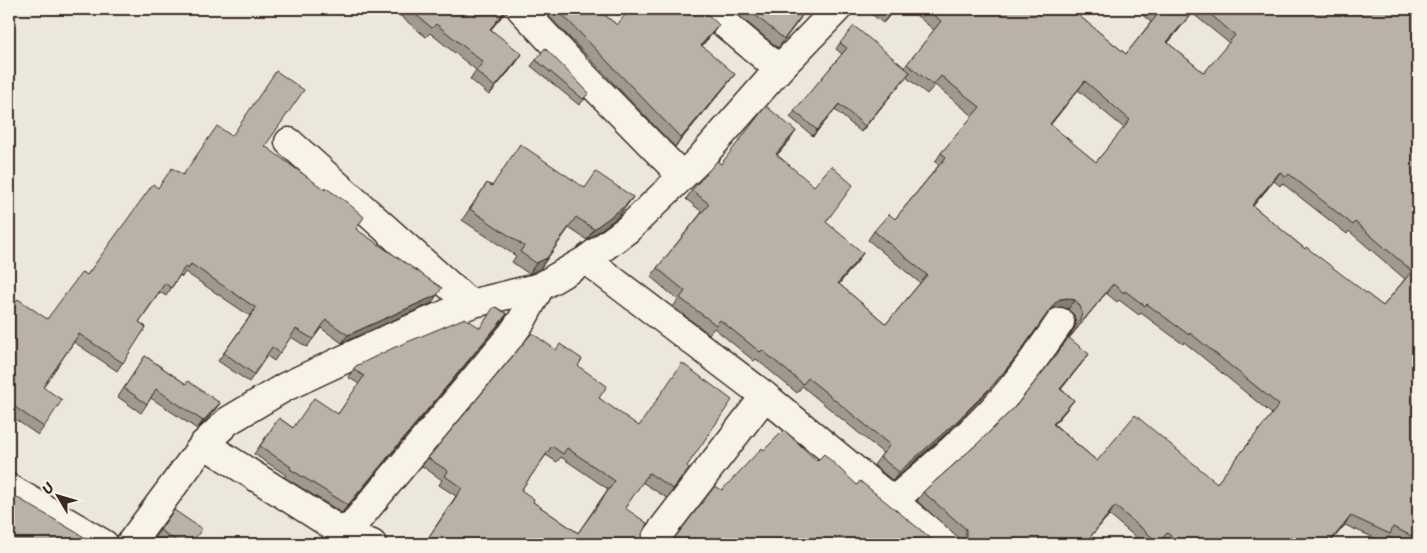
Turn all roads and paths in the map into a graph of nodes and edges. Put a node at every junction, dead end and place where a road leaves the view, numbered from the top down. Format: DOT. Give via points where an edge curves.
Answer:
graph roads {
  1 [pos="522,9"];
  2 [pos="707,9"];
  3 [pos="837,9"];
  4 [pos="779,69"];
  5 [pos="289,142"];
  6 [pos="682,176"];
  7 [pos="586,260"];
  8 [pos="540,286"];
  9 [pos="470,304"];
  10 [pos="1060,322"];
  11 [pos="765,396"];
  12 [pos="204,444"];
  13 [pos="9,488"];
  14 [pos="894,501"];
  15 [pos="341,539"];
  16 [pos="939,542"];
  17 [pos="104,544"];
  18 [pos="130,544"];
  19 [pos="372,544"];
  20 [pos="651,544"];
  1 -- 6 [label="street"];
  2 -- 4 [label="street"];
  3 -- 4 [label="street"];
  4 -- 6 [label="street"];
  5 -- 9 [label="street"];
  6 -- 7 [label="street" via="628,229"];
  7 -- 8 [label="street"];
  7 -- 11 [label="street"];
  8 -- 9 [label="street"];
  8 -- 15 [label="street" via="512,334"];
  9 -- 12 [label="street" via="285,387 228,421"];
  10 -- 14 [label="street" via="998,404"];
  11 -- 14 [label="street"];
  11 -- 20 [label="street"];
  12 -- 15 [label="street"];
  12 -- 18 [label="street"];
  13 -- 17 [label="street"];
  14 -- 16 [label="street"];
  15 -- 19 [label="street"];
}
